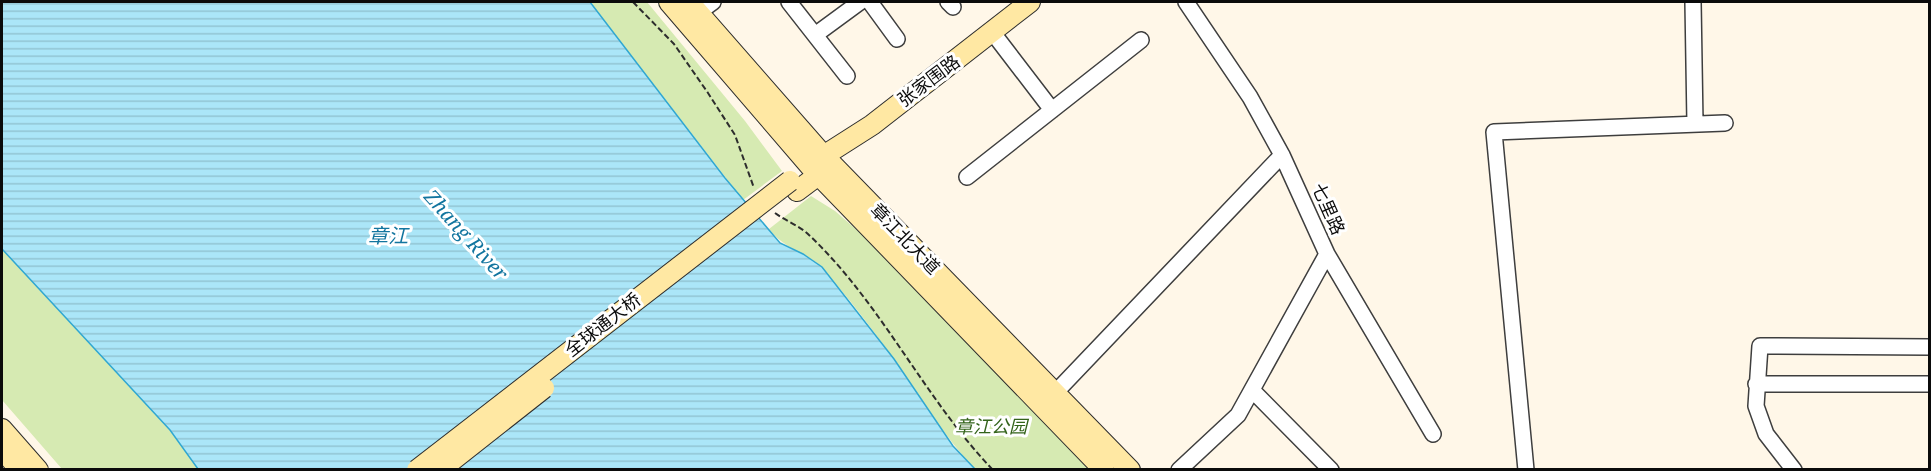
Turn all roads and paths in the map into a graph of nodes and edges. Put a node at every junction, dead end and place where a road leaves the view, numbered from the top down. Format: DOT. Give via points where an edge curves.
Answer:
graph roads {
  1 [pos="633,2"];
  2 [pos="669,2"];
  3 [pos="789,2"];
  4 [pos="860,2"];
  5 [pos="870,2"];
  6 [pos="1030,2"];
  7 [pos="1186,2"];
  8 [pos="1693,2"];
  9 [pos="700,5"];
  10 [pos="993,33"];
  11 [pos="815,35"];
  12 [pos="897,39"];
  13 [pos="1141,40"];
  14 [pos="847,76"];
  15 [pos="1052,110"];
  16 [pos="1725,123"];
  17 [pos="1695,124"];
  18 [pos="1282,155"];
  19 [pos="821,165"];
  20 [pos="966,177"];
  21 [pos="794,186"];
  22 [pos="759,196"];
  23 [pos="768,207"];
  24 [pos="1327,254"];
  25 [pos="1929,346"];
  26 [pos="1756,384"];
  27 [pos="1929,384"];
  28 [pos="1253,391"];
  29 [pos="1055,393"];
  30 [pos="2,429"];
  31 [pos="1433,434"];
  32 [pos="2,449"];
  33 [pos="20,470"];
  34 [pos="38,470"];
  35 [pos="417,470"];
  36 [pos="440,470"];
  37 [pos="993,470"];
  38 [pos="1104,470"];
  39 [pos="1130,470"];
  40 [pos="1179,470"];
  41 [pos="1331,470"];
  42 [pos="1526,470"];
  43 [pos="1794,470"];
  1 -- 22 [label="path" via="674,44 708,93 735,135 750,182"];
  2 -- 19 [label="main road, 章江北大道"];
  3 -- 11 [label="street"];
  4 -- 11 [label="street"];
  5 -- 12 [label="street"];
  6 -- 10 [label="main road, 张家围路"];
  7 -- 18 [label="street, 七里路" via="1250,97"];
  8 -- 17 [label="street"];
  9 -- 19 [label="main road, 章江北大道"];
  10 -- 15 [label="street"];
  10 -- 19 [label="main road, 张家围路"];
  11 -- 14 [label="street"];
  13 -- 15 [label="street"];
  15 -- 20 [label="street"];
  16 -- 17 [label="street"];
  17 -- 42 [label="street" via="1494,132"];
  18 -- 24 [label="street, 七里路"];
  18 -- 29 [label="street"];
  19 -- 21 [label="main road, 张家围路"];
  19 -- 29 [label="main road, 章江北大道"];
  19 -- 38 [label="main road, 章江北大道"];
  21 -- 35 [label="main road, 全球通大桥, bridge"];
  21 -- 36 [label="main road, 全球通大桥, bridge"];
  23 -- 37 [label="path" via="807,233 829,256 966,442"];
  24 -- 28 [label="street"];
  24 -- 31 [label="street, 七里路"];
  25 -- 26 [label="street" via="1760,346"];
  26 -- 27 [label="street"];
  26 -- 43 [label="street" via="1756,406 1766,434"];
  28 -- 40 [label="street" via="1238,415"];
  28 -- 41 [label="street"];
  29 -- 39 [label="main road, 章江北大道"];
  30 -- 34 [label="main road"];
  32 -- 33 [label="main road"];
}
